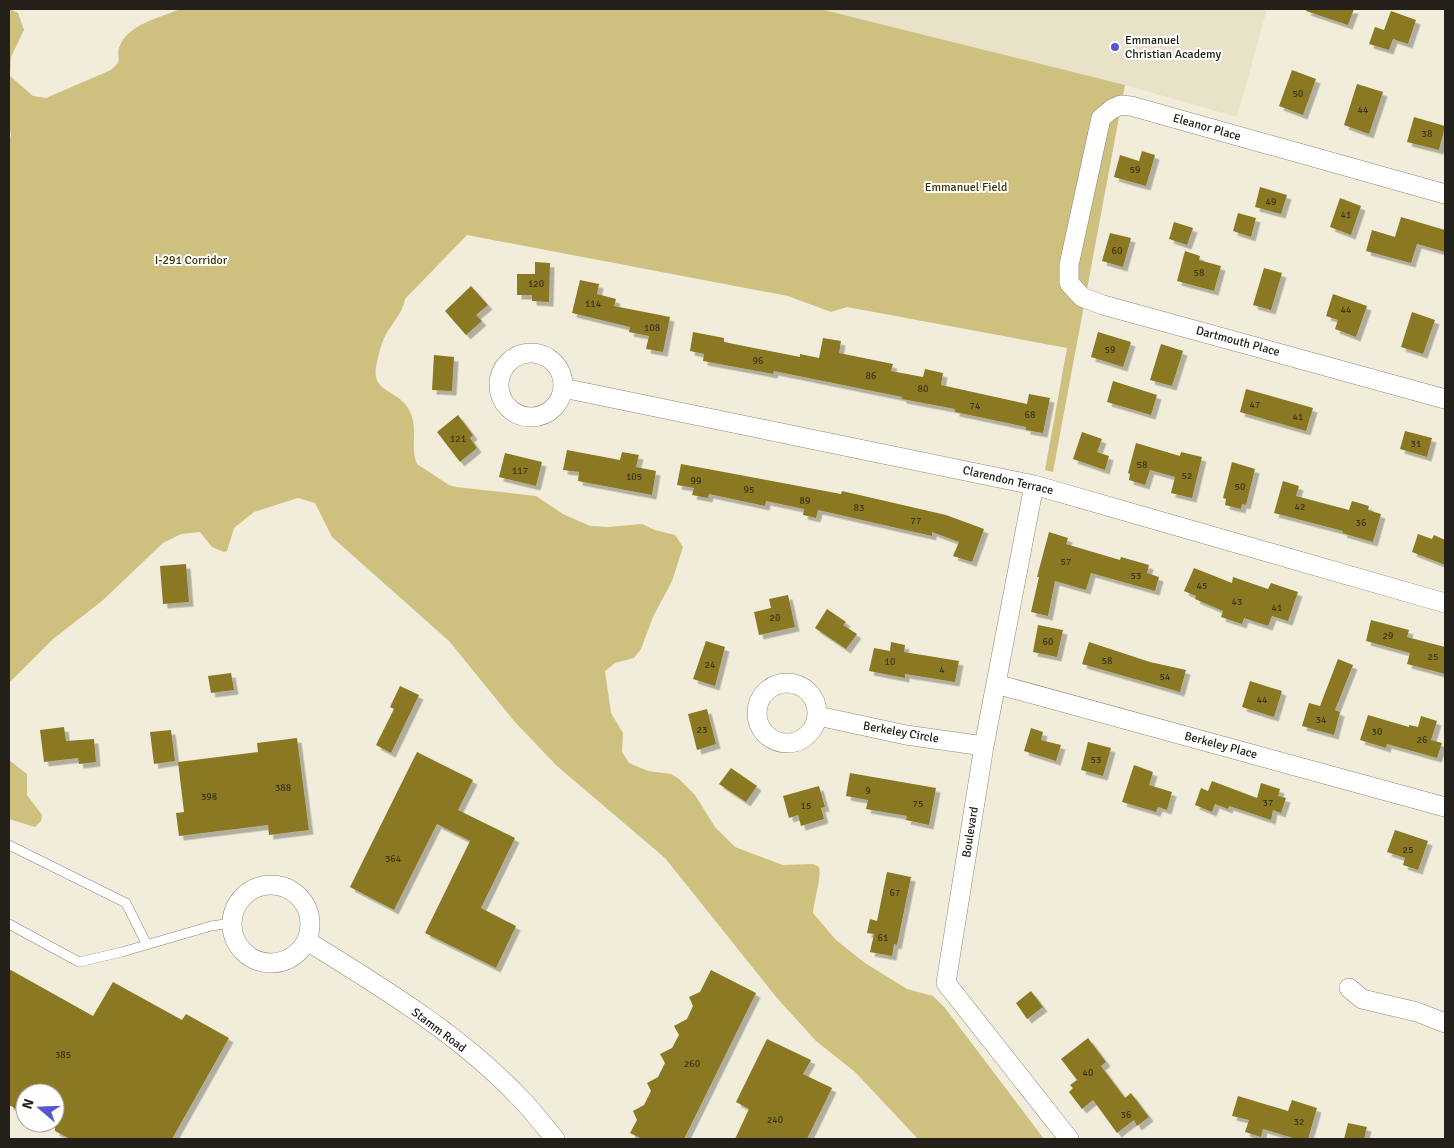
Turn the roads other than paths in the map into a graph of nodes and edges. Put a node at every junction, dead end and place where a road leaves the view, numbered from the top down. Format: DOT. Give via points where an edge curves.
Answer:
graph roads {
  1 [pos="1445,194"];
  2 [pos="1072,248"];
  3 [pos="563,388"];
  4 [pos="1445,399"];
  5 [pos="1034,485"];
  6 [pos="1445,603"];
  7 [pos="996,684"];
  8 [pos="818,716"];
  9 [pos="984,746"];
  10 [pos="1445,807"];
  11 [pos="9,845"];
  12 [pos="232,923"];
  13 [pos="9,924"];
  14 [pos="307,941"];
  15 [pos="148,945"];
  16 [pos="1349,988"];
  17 [pos="1445,1023"];
  18 [pos="555,1139"];
  19 [pos="1069,1139"];
  1 -- 2 [label="street, Eleanor Place" via="1121,105 1101,118"];
  2 -- 4 [label="street, Dartmouth Place" via="1069,284 1082,297"];
  3 -- 5 [label="street, Clarendon Terrace"];
  5 -- 6 [label="street, Clarendon Terrace"];
  5 -- 7 [label="street, Boulevard"];
  7 -- 9 [label="street, Boulevard"];
  7 -- 10 [label="street, Berkeley Place"];
  8 -- 9 [label="street, Berkeley Circle" via="906,735"];
  9 -- 19 [label="street, Boulevard" via="946,982"];
  11 -- 15 [label="lane" via="126,903"];
  12 -- 14 [label="street" via="234,938 242,951 254,960 270,964 284,961 297,953"];
  12 -- 14 [label="street" via="236,908 245,896 258,888 273,885 288,889 300,898 308,911"];
  12 -- 15 [label="lane"];
  13 -- 15 [label="lane" via="79,962"];
  14 -- 18 [label="street, Stamm Road" via="389,992 463,1047 520,1098"];
  16 -- 17 [label="street" via="1362,998"];
}
